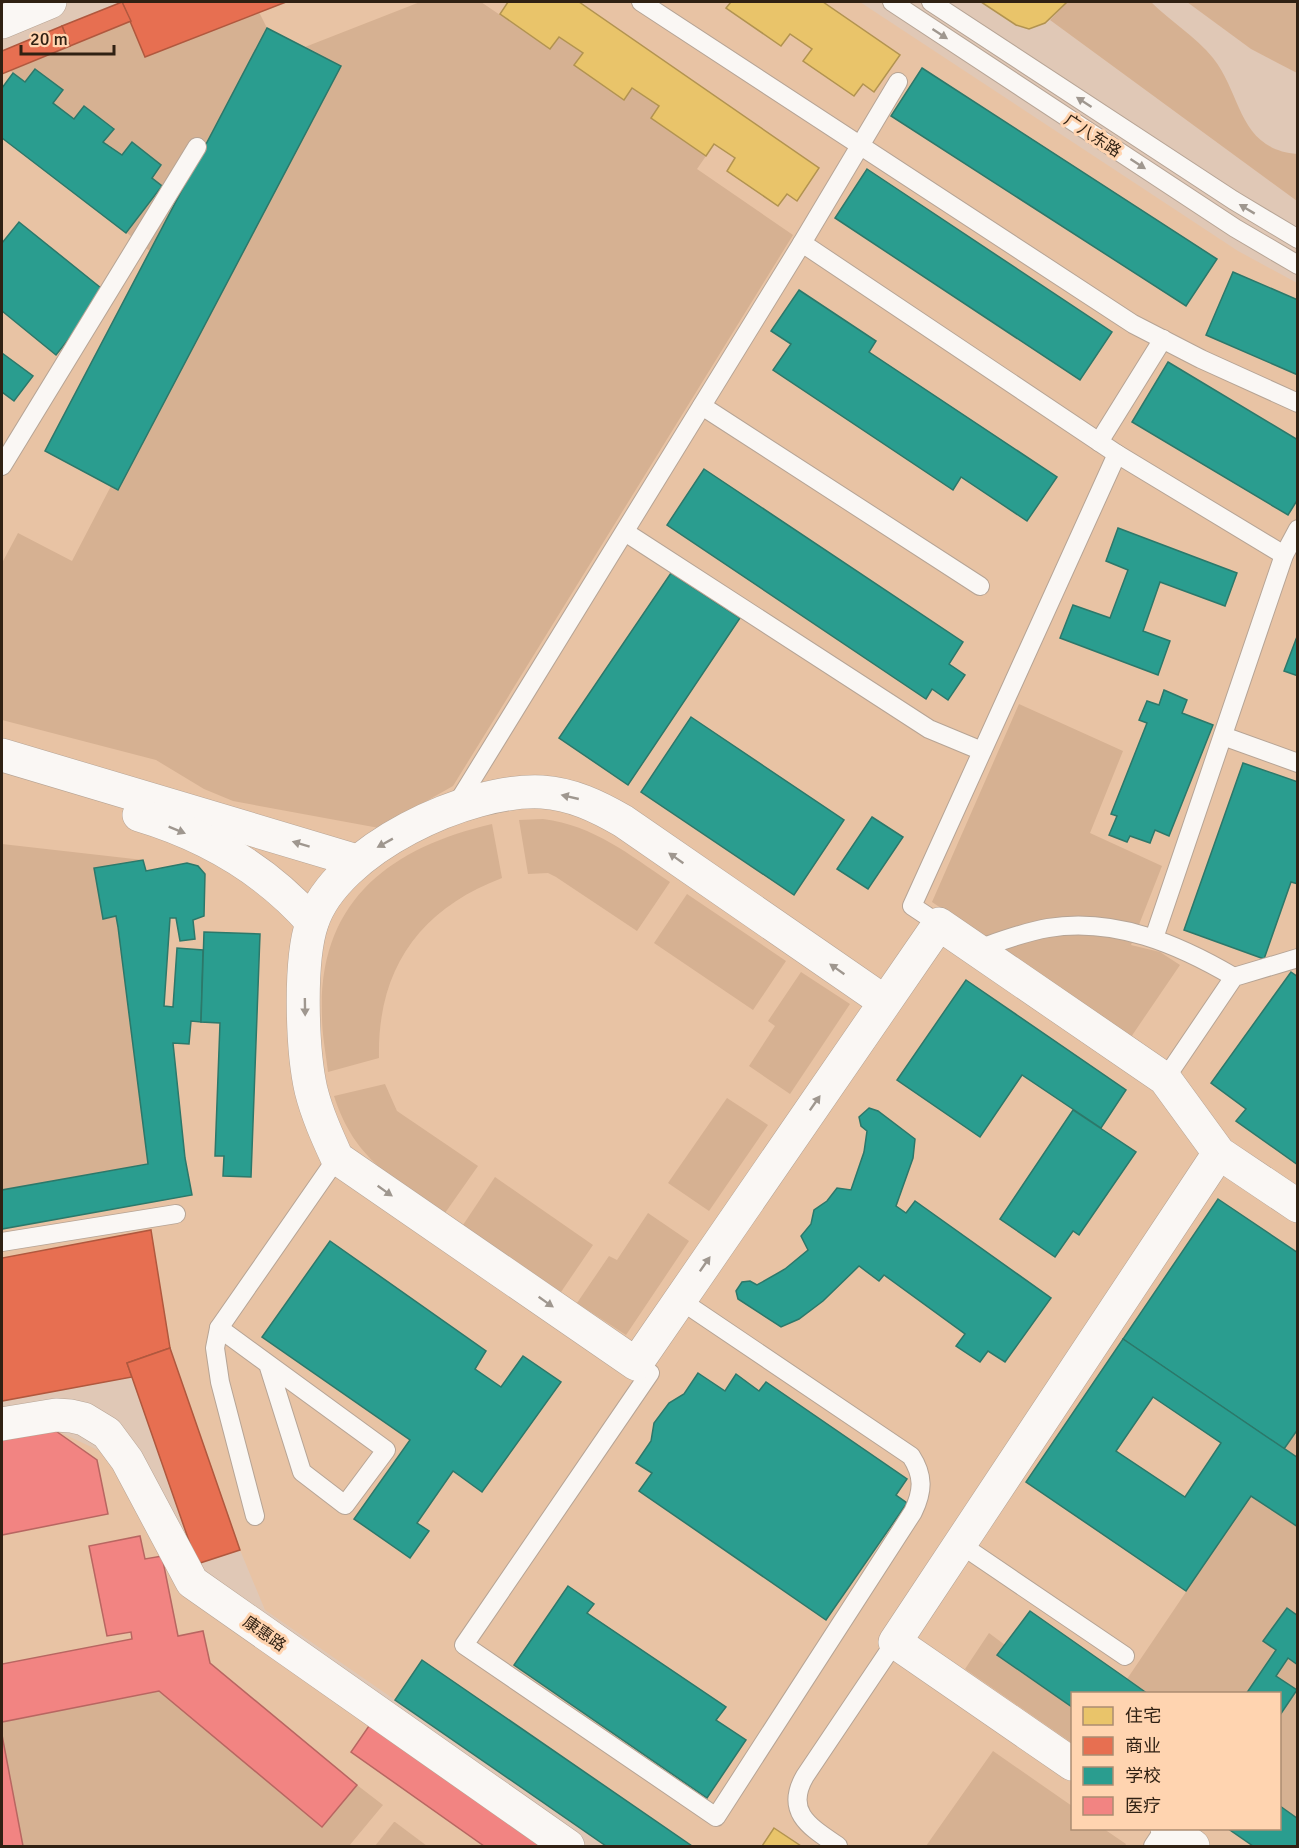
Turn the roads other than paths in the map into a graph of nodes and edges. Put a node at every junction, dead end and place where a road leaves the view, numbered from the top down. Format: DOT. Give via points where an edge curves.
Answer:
graph roads {
  1 [pos="50,2"];
  2 [pos="641,2"];
  3 [pos="892,2"];
  4 [pos="931,2"];
  5 [pos="2,22"];
  6 [pos="898,82"];
  7 [pos="860,146"];
  8 [pos="197,147"];
  9 [pos="1298,239"];
  10 [pos="802,243"];
  11 [pos="1298,265"];
  12 [pos="1163,339"];
  13 [pos="1298,403"];
  14 [pos="702,406"];
  15 [pos="1099,442"];
  16 [pos="1117,454"];
  17 [pos="2,465"];
  18 [pos="1298,529"];
  19 [pos="625,532"];
  20 [pos="1284,555"];
  21 [pos="980,586"];
  22 [pos="1223,736"];
  23 [pos="982,751"];
  24 [pos="2,755"];
  25 [pos="1298,763"];
  26 [pos="2,775"];
  27 [pos="454,809"];
  28 [pos="357,861"];
  29 [pos="312,922"];
  30 [pos="939,924"];
  31 [pos="1154,938"];
  32 [pos="978,949"];
  33 [pos="1298,958"];
  34 [pos="1234,977"];
  35 [pos="885,1002"];
  36 [pos="1165,1079"];
  37 [pos="1219,1153"];
  38 [pos="337,1158"];
  39 [pos="1298,1206"];
  40 [pos="176,1214"];
  41 [pos="2,1242"];
  42 [pos="680,1300"];
  43 [pos="219,1328"];
  44 [pos="268,1364"];
  45 [pos="636,1364"];
  46 [pos="2,1424"];
  47 [pos="255,1516"];
  48 [pos="960,1544"];
  49 [pos="895,1642"];
  50 [pos="1125,1656"];
  51 [pos="1071,1763"];
  52 [pos="1165,1830"];
  53 [pos="1169,1830"];
  54 [pos="568,1846"];
  55 [pos="838,1846"];
  56 [pos="1153,1846"];
  57 [pos="1193,1846"];
  1 -- 5 [label="street"];
  2 -- 7 [label="lane"];
  3 -- 11 [label="lane, 广八东路, one-way" via="1225,222"];
  9 -- 4 [label="lane, 广八东路, one-way"];
  6 -- 7 [label="lane"];
  7 -- 10 [label="lane"];
  7 -- 12 [label="lane" via="1133,324"];
  8 -- 17 [label="lane"];
  10 -- 14 [label="lane"];
  10 -- 15 [label="lane"];
  12 -- 13 [label="lane"];
  12 -- 15 [label="lane"];
  14 -- 19 [label="lane"];
  14 -- 21 [label="lane"];
  15 -- 16 [label="lane"];
  16 -- 20 [label="lane"];
  16 -- 23 [label="lane"];
  18 -- 20 [label="lane"];
  19 -- 23 [label="lane" via="929,729"];
  19 -- 27 [label="lane"];
  20 -- 22 [label="lane"];
  22 -- 25 [label="lane"];
  22 -- 31 [label="lane"];
  23 -- 30 [label="lane" via="912,906"];
  28 -- 24 [label="street, one-way"];
  26 -- 29 [label="street, one-way" via="147,817 224,849 287,894"];
  27 -- 28 [label="street, one-way"];
  35 -- 27 [label="street, one-way" via="600,807 540,792 486,798"];
  28 -- 29 [label="street" via="336,883"];
  29 -- 38 [label="street, one-way" via="305,991 307,1055 320,1121"];
  30 -- 32 [label="street"];
  30 -- 35 [label="street"];
  31 -- 32 [label="lane" via="1096,926 1061,926"];
  31 -- 34 [label="lane"];
  32 -- 36 [label="street"];
  33 -- 34 [label="lane"];
  34 -- 36 [label="lane"];
  42 -- 35 [label="street, one-way"];
  36 -- 37 [label="street"];
  37 -- 39 [label="street"];
  37 -- 48 [label="street"];
  38 -- 43 [label="lane"];
  38 -- 45 [label="street, one-way"];
  40 -- 41 [label="lane"];
  42 -- 45 [label="street"];
  42 -- 45 [label="lane" via="911,1456 921,1480 920,1497 913,1512 716,1817 464,1645 650,1373"];
  43 -- 44 [label="lane"];
  43 -- 47 [label="lane" via="216,1348 220,1382"];
  44 -- 44 [label="lane" via="386,1450 345,1505 302,1472"];
  46 -- 54 [label="street, 康惠路" via="71,1416 106,1433 127,1460 192,1582"];
  48 -- 49 [label="street"];
  48 -- 50 [label="lane"];
  49 -- 51 [label="street"];
  49 -- 55 [label="lane" via="805,1776 797,1794 807,1824"];
  52 -- 56 [label="lane"];
  53 -- 57 [label="street"];
}
